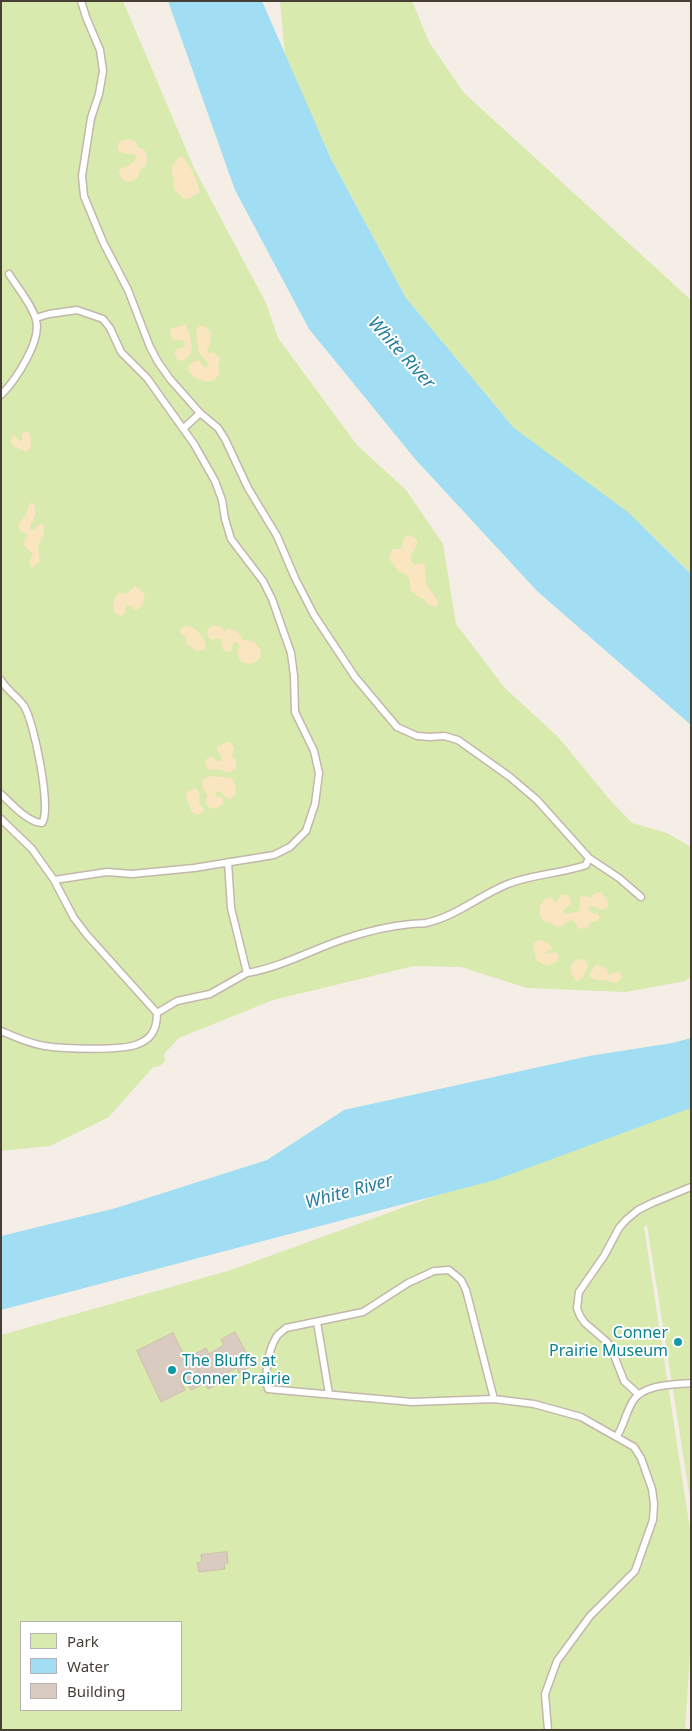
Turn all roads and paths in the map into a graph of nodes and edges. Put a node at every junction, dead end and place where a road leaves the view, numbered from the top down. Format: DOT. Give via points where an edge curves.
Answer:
graph roads {
  1 [pos="81,1"];
  2 [pos="9,274"];
  3 [pos="36,318"];
  4 [pos="1,395"];
  5 [pos="200,413"];
  6 [pos="183,429"];
  7 [pos="1,680"];
  8 [pos="1,794"];
  9 [pos="1,820"];
  10 [pos="589,858"];
  11 [pos="228,862"];
  12 [pos="54,880"];
  13 [pos="641,898"];
  14 [pos="248,973"];
  15 [pos="157,1013"];
  16 [pos="1,1031"];
  17 [pos="691,1187"];
  18 [pos="317,1322"];
  19 [pos="691,1383"];
  20 [pos="329,1394"];
  21 [pos="638,1394"];
  22 [pos="494,1400"];
  23 [pos="617,1436"];
  24 [pos="548,1730"];
  1 -- 5 [label="lane" via="100,50 103,71 91,118 82,176 84,196 158,362"];
  2 -- 3 [label="lane"];
  3 -- 4 [label="lane" via="36,335 25,362"];
  3 -- 6 [label="lane" via="77,310 103,318 121,352 147,378"];
  5 -- 6 [label="lane"];
  5 -- 10 [label="lane" via="218,428 225,439 248,488 277,536 314,615 355,677 397,727 417,736 444,736 458,740 537,800"];
  6 -- 11 [label="lane" via="215,481 231,539 263,580 272,599 291,653 296,712 314,751 318,773 312,817 296,842 274,855"];
  7 -- 8 [label="lane" via="24,706 33,726 45,800 44,820 37,822 26,816"];
  9 -- 12 [label="lane" via="32,849"];
  10 -- 13 [label="lane"];
  10 -- 14 [label="lane" via="586,865 570,871 508,884 465,908 425,923 374,930 267,970"];
  11 -- 12 [label="lane" via="132,874 107,872"];
  11 -- 14 [label="lane" via="231,908"];
  12 -- 15 [label="lane" via="87,935"];
  14 -- 15 [label="lane" via="210,994 177,1001"];
  15 -- 16 [label="lane" via="157,1023 150,1036 139,1044 125,1047 47,1046"];
  17 -- 21 [label="lane" via="638,1210 626,1220 579,1292 577,1308 580,1316 607,1342 624,1381"];
  18 -- 20 [label="lane"];
  18 -- 20 [label="lane" via="286,1328 277,1336 268,1359 266,1381 268,1389"];
  18 -- 22 [label="lane" via="363,1312 408,1282 434,1270 449,1270 461,1280 466,1290"];
  19 -- 21 [label="lane"];
  20 -- 22 [label="lane" via="412,1402"];
  21 -- 23 [label="lane"];
  22 -- 23 [label="lane" via="534,1404 581,1417"];
  23 -- 24 [label="lane" via="634,1447 641,1458 652,1489 654,1520 635,1571 590,1616 557,1662 545,1694"];
}
